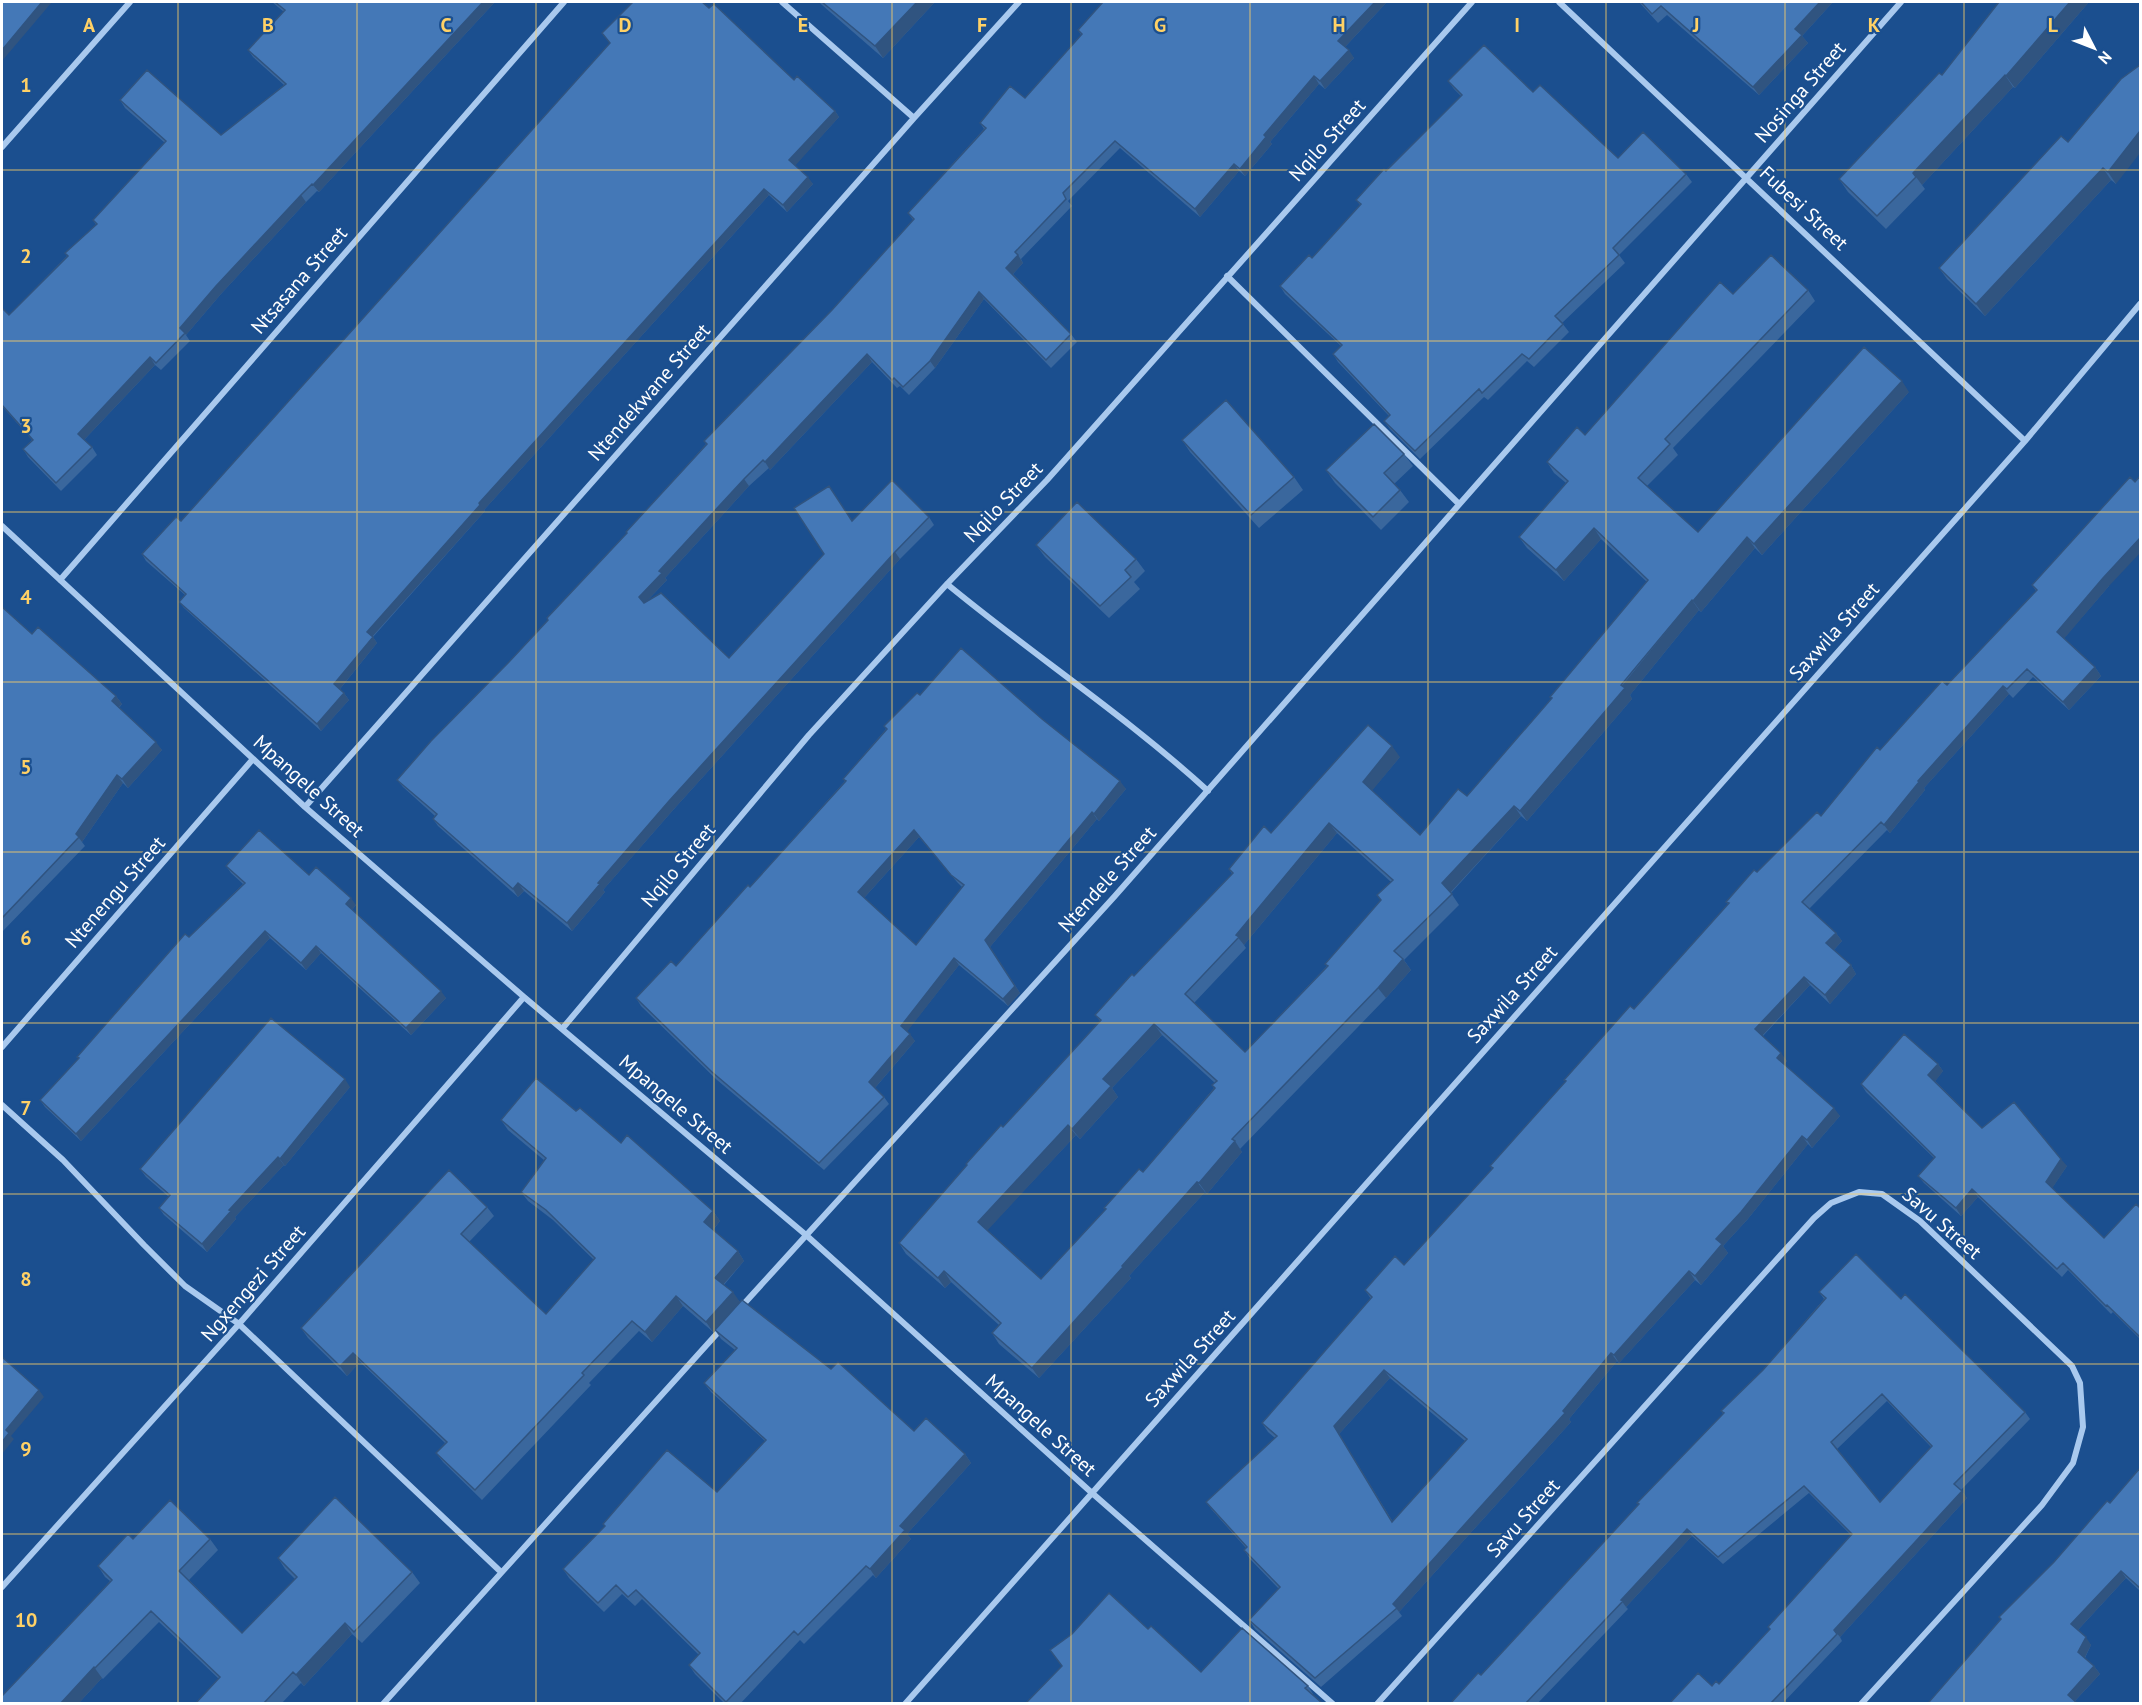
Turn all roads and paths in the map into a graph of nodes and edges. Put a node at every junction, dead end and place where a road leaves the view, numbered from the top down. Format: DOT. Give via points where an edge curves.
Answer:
graph roads {
  1 [pos="130,2"];
  2 [pos="564,2"];
  3 [pos="782,2"];
  4 [pos="1019,2"];
  5 [pos="1472,2"];
  6 [pos="1559,2"];
  7 [pos="1901,2"];
  8 [pos="914,118"];
  9 [pos="2,147"];
  10 [pos="1747,178"];
  11 [pos="1227,276"];
  12 [pos="2140,304"];
  13 [pos="2025,441"];
  14 [pos="1459,504"];
  15 [pos="2,526"];
  16 [pos="60,580"];
  17 [pos="947,584"];
  18 [pos="253,759"];
  19 [pos="1208,791"];
  20 [pos="305,807"];
  21 [pos="524,997"];
  22 [pos="562,1029"];
  23 [pos="2,1047"];
  24 [pos="2,1105"];
  25 [pos="806,1235"];
  26 [pos="734,1315"];
  27 [pos="726,1323"];
  28 [pos="239,1324"];
  29 [pos="1092,1493"];
  30 [pos="501,1572"];
  31 [pos="2,1587"];
  32 [pos="383,1704"];
  33 [pos="905,1704"];
  34 [pos="1333,1704"];
  35 [pos="1377,1704"];
  36 [pos="1861,1704"];
  1 -- 9 [label="street"];
  2 -- 16 [label="street, Ntsasana Street"];
  3 -- 8 [label="street"];
  4 -- 8 [label="street, Ntendekwane Street"];
  5 -- 11 [label="street, Nqilo Street"];
  6 -- 10 [label="street, Fubesi Street"];
  7 -- 10 [label="street, Nosinga Street"];
  8 -- 20 [label="street, Ntendekwane Street"];
  10 -- 13 [label="street, Fubesi Street"];
  10 -- 14 [label="street, Nosinga Street"];
  11 -- 14 [label="street"];
  11 -- 17 [label="street, Nqilo Street" via="1047,480"];
  12 -- 13 [label="street, Saxwila Street"];
  13 -- 29 [label="street, Saxwila Street"];
  14 -- 19 [label="street, Ntendele Street"];
  15 -- 16 [label="street, Mpangele Street"];
  16 -- 18 [label="street, Mpangele Street"];
  17 -- 19 [label="street" via="1169,756"];
  17 -- 22 [label="street, Nqilo Street" via="809,735"];
  18 -- 20 [label="street, Mpangele Street"];
  18 -- 23 [label="street, Ntenengu Street"];
  19 -- 25 [label="street, Ntendele Street"];
  20 -- 21 [label="street, Mpangele Street"];
  21 -- 22 [label="street, Mpangele Street"];
  21 -- 28 [label="street, Ngxengezi Street"];
  22 -- 25 [label="street, Mpangele Street"];
  24 -- 28 [label="street" via="63,1160 185,1286"];
  25 -- 26 [label="street, Ntendele Street"];
  25 -- 29 [label="street, Mpangele Street"];
  27 -- 30 [label="street"];
  28 -- 30 [label="street"];
  28 -- 31 [label="street, Ngxengezi Street"];
  29 -- 33 [label="street, Saxwila Street"];
  29 -- 34 [label="street, Mpangele Street"];
  30 -- 32 [label="street"];
  35 -- 36 [label="street, Savu Street" via="1814,1218 1831,1203 1859,1192 1882,1194 1920,1221 2072,1366 2080,1383 2083,1427 2073,1463 2042,1505"];
}
